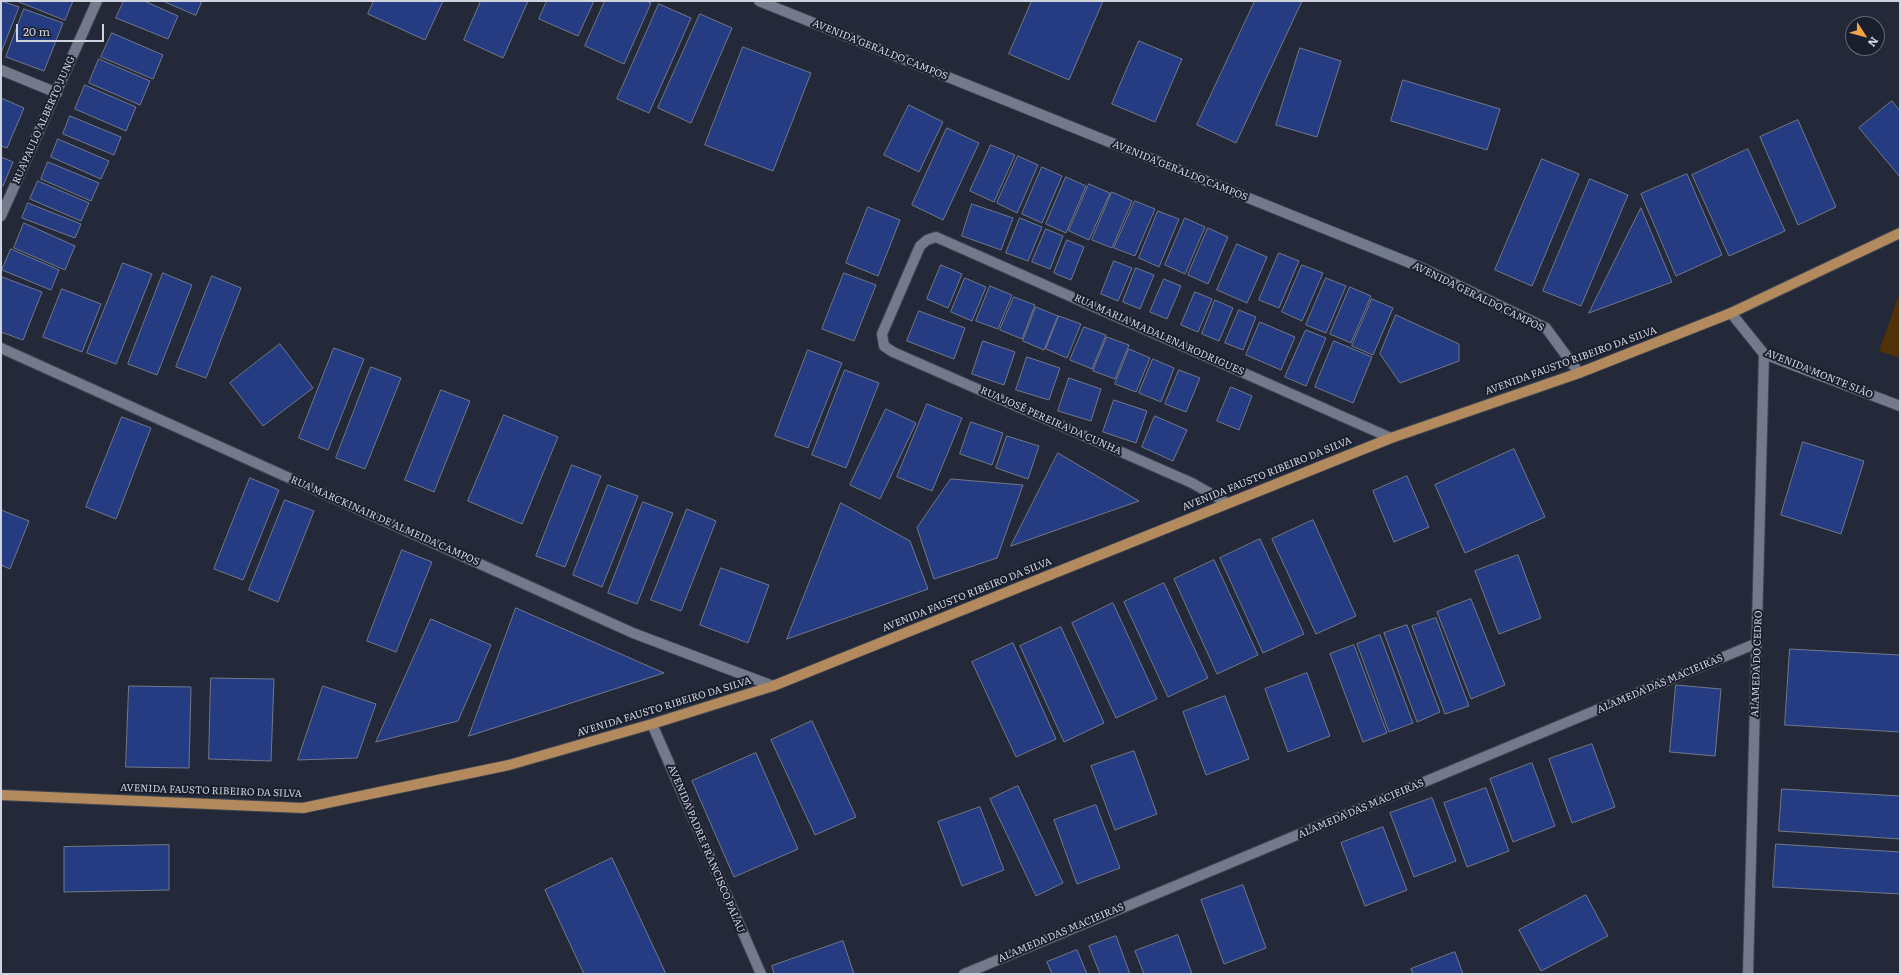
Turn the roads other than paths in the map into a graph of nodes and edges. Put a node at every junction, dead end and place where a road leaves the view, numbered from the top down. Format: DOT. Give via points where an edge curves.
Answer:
graph roads {
  1 [pos="97,1"];
  2 [pos="759,1"];
  3 [pos="1,70"];
  4 [pos="57,93"];
  5 [pos="1,216"];
  6 [pos="1900,233"];
  7 [pos="1731,313"];
  8 [pos="882,334"];
  9 [pos="1,348"];
  10 [pos="1764,354"];
  11 [pos="1579,373"];
  12 [pos="1900,406"];
  13 [pos="1391,438"];
  14 [pos="1227,503"];
  15 [pos="1757,643"];
  16 [pos="773,686"];
  17 [pos="652,724"];
  18 [pos="1,795"];
  19 [pos="761,974"];
  20 [pos="964,974"];
  21 [pos="1748,974"];
  1 -- 4 [label="street, RUA PAULO ALBERTO JUNG"];
  2 -- 11 [label="street, AVENIDA GERALDO CAMPOS" via="1420,268 1546,328"];
  3 -- 4 [label="street"];
  4 -- 5 [label="street, RUA PAULO ALBERTO JUNG"];
  6 -- 7 [label="main road, AVENIDA FAUSTO RIBEIRO DA SILVA"];
  7 -- 10 [label="street, AVENIDA MONTE SIÃO"];
  7 -- 11 [label="main road, AVENIDA FAUSTO RIBEIRO DA SILVA"];
  8 -- 13 [label="street, RUA MARIA MADALENA RODRIGUES" via="920,246 936,237"];
  8 -- 14 [label="street, RUA JOSÉ PEREIRA DA CUNHA" via="884,346 893,352 1192,483"];
  9 -- 16 [label="street, RUA MARCKINAIR DE ALMEIDA CAMPOS" via="633,632"];
  10 -- 12 [label="street, AVENIDA MONTE SIÃO"];
  10 -- 15 [label="street, ALAMEDA DO CEDRO"];
  11 -- 13 [label="main road, AVENIDA FAUSTO RIBEIRO DA SILVA"];
  13 -- 14 [label="main road, AVENIDA FAUSTO RIBEIRO DA SILVA"];
  14 -- 16 [label="main road, AVENIDA FAUSTO RIBEIRO DA SILVA"];
  15 -- 20 [label="street, ALAMEDA DAS MACIEIRAS"];
  15 -- 21 [label="street, ALAMEDA DO CEDRO"];
  16 -- 17 [label="main road, AVENIDA FAUSTO RIBEIRO DA SILVA"];
  17 -- 18 [label="main road, AVENIDA FAUSTO RIBEIRO DA SILVA" via="509,765 303,808"];
  17 -- 19 [label="street, AVENIDA PADRE FRANCISCO PALAU"];
}
